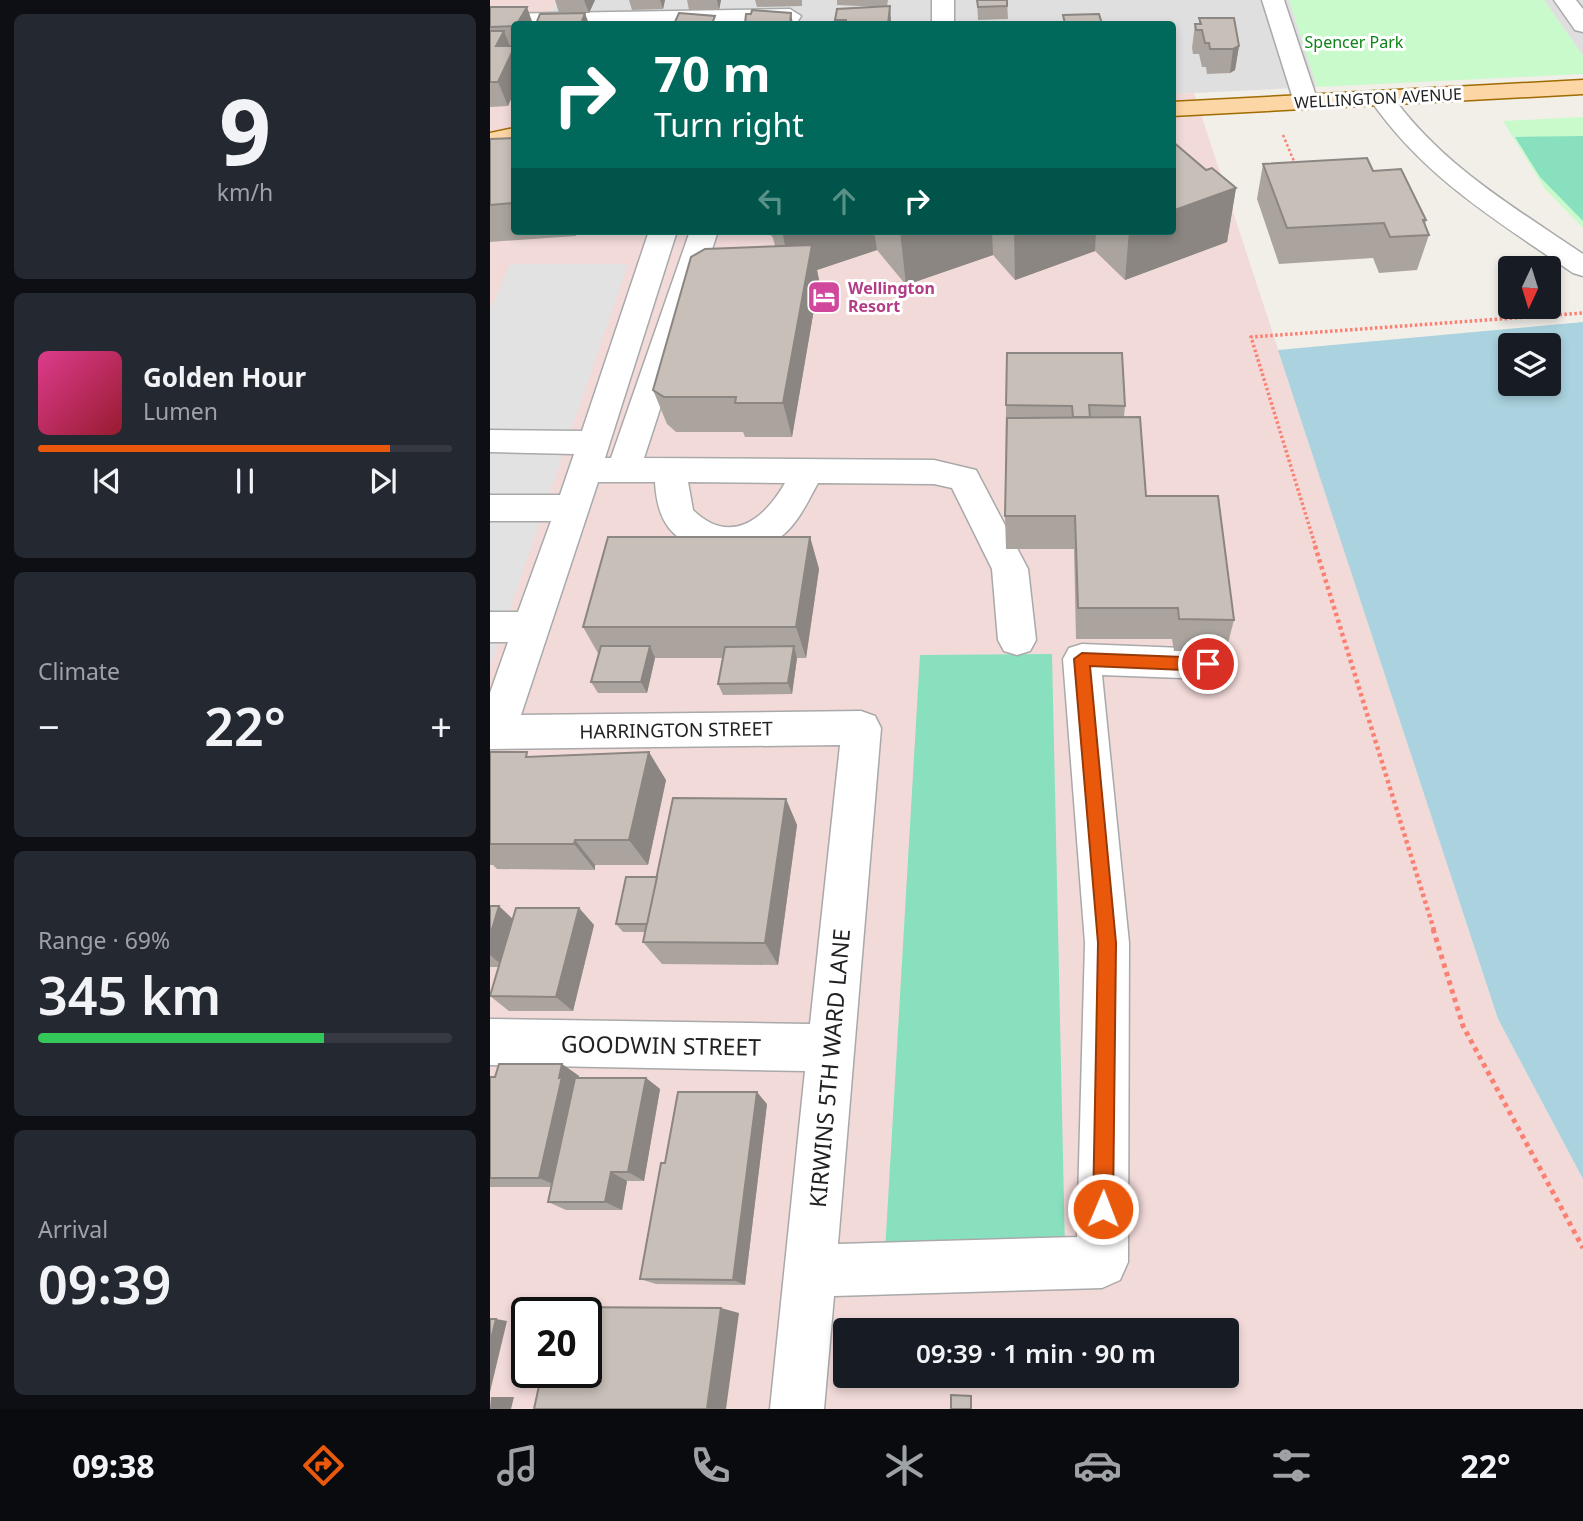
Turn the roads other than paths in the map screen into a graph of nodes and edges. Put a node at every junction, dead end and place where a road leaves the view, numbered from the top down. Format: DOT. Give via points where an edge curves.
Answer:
graph roads {
  1 [pos="943,0"];
  2 [pos="1273,0"];
  3 [pos="1565,0"];
  4 [pos="790,16"];
  5 [pos="490,21"];
  6 [pos="943,21"];
  7 [pos="1583,25"];
  8 [pos="1583,87"];
  9 [pos="1381,98"];
  10 [pos="1306,102"];
  11 [pos="1176,109"];
  12 [pos="490,123"];
  13 [pos="511,123"];
  14 [pos="511,137"];
  15 [pos="490,141"];
  16 [pos="662,235"];
  17 [pos="703,235"];
  18 [pos="1583,267"];
  19 [pos="490,441"];
  20 [pos="590,457"];
  21 [pos="623,471"];
  22 [pos="671,471"];
  23 [pos="807,472"];
  24 [pos="490,508"];
  25 [pos="572,508"];
  26 [pos="490,627"];
  27 [pos="531,627"];
  28 [pos="1017,640"];
  29 [pos="1208,664"];
  30 [pos="861,728"];
  31 [pos="493,732"];
  32 [pos="490,1042"];
  33 [pos="831,1048"];
  34 [pos="810,1270"];
  35 [pos="797,1409"];
  1 -- 6 [label="street"];
  2 -- 10 [label="street"];
  3 -- 7 [label="street"];
  4 -- 5 [label="street"];
  8 -- 9 [label="main road, WELLINGTON AVENUE"];
  9 -- 10 [label="main road, WELLINGTON AVENUE"];
  9 -- 18 [label="street" via="1399,128 1428,157"];
  10 -- 11 [label="main road, WELLINGTON AVENUE"];
  12 -- 13 [label="main road"];
  14 -- 15 [label="main road"];
  16 -- 20 [label="street"];
  17 -- 21 [label="street"];
  19 -- 20 [label="street"];
  20 -- 21 [label="street"];
  20 -- 25 [label="street"];
  21 -- 22 [label="street"];
  22 -- 23 [label="street"];
  22 -- 23 [label="street" via="680,518 699,534 726,539 758,534 777,519"];
  23 -- 28 [label="street" via="934,472 964,479 1010,569"];
  24 -- 25 [label="street"];
  25 -- 27 [label="street"];
  26 -- 27 [label="street"];
  27 -- 31 [label="street"];
  29 -- 34 [label="street" via="1082,659 1107,943 1102,1262"];
  30 -- 31 [label="street, HARRINGTON STREET"];
  30 -- 33 [label="street, KIRWINS 5TH WARD LANE"];
  32 -- 33 [label="street, GOODWIN STREET"];
  33 -- 34 [label="street, KIRWINS 5TH WARD LANE"];
  34 -- 35 [label="street, KIRWINS 5TH WARD LANE"];
}
